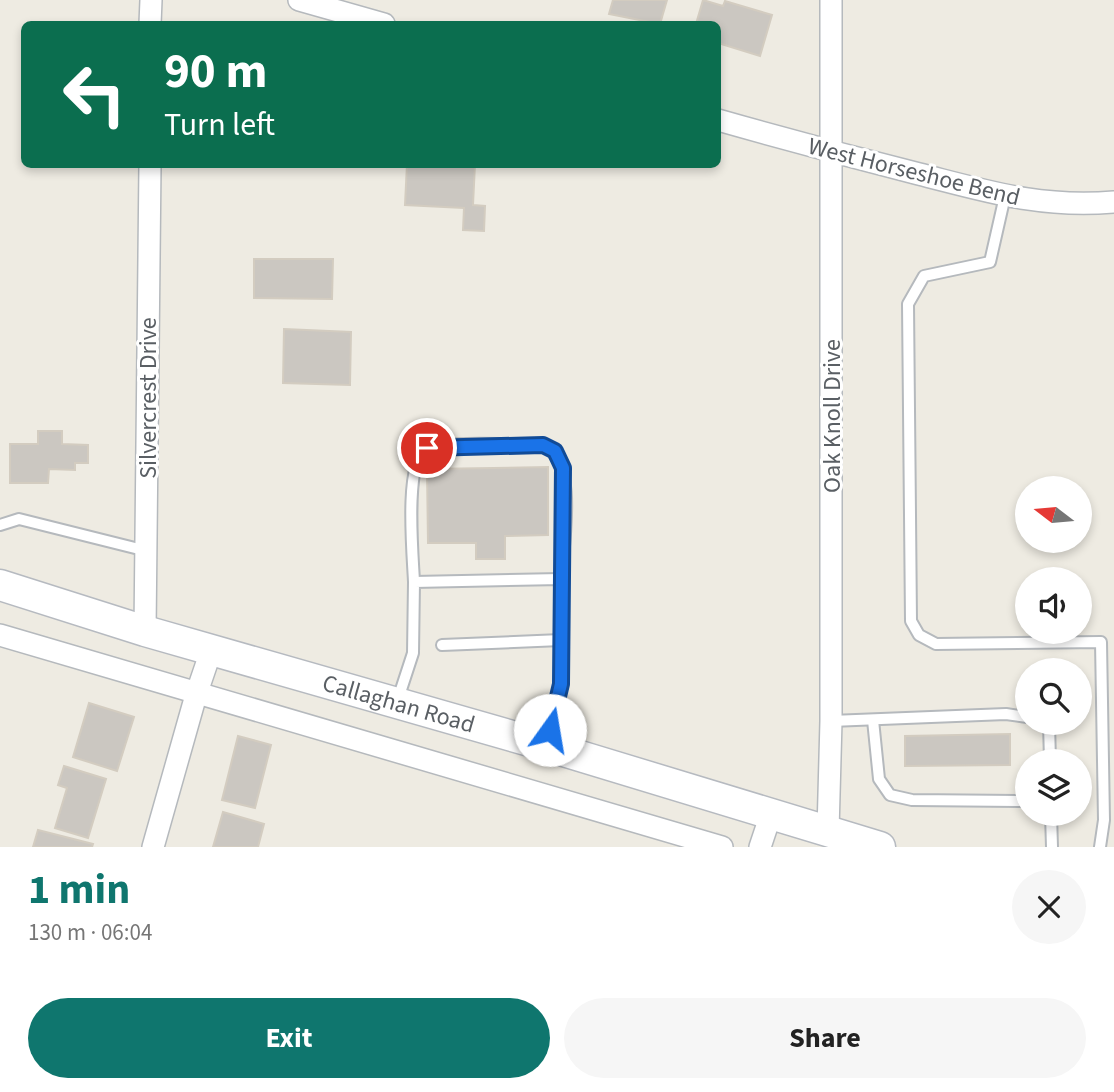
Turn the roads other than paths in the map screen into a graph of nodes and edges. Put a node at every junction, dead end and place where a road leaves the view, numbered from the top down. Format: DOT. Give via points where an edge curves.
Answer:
graph roads {
  1 [pos="151,0"];
  2 [pos="299,0"];
  3 [pos="831,0"];
  4 [pos="150,21"];
  5 [pos="373,21"];
  6 [pos="721,121"];
  7 [pos="832,152"];
  8 [pos="150,168"];
  9 [pos="1005,196"];
  10 [pos="1114,202"];
  11 [pos="0,524"];
  12 [pos="147,551"];
  13 [pos="561,579"];
  14 [pos="414,582"];
  15 [pos="0,586"];
  16 [pos="145,631"];
  17 [pos="0,635"];
  18 [pos="561,640"];
  19 [pos="442,645"];
  20 [pos="212,648"];
  21 [pos="196,695"];
  22 [pos="397,702"];
  23 [pos="1015,715"];
  24 [pos="873,720"];
  25 [pos="831,722"];
  26 [pos="547,746"];
  27 [pos="1015,801"];
  28 [pos="771,814"];
  29 [pos="1051,826"];
  30 [pos="828,831"];
  31 [pos="153,847"];
  32 [pos="722,847"];
  33 [pos="761,847"];
  34 [pos="880,847"];
  35 [pos="1052,847"];
  36 [pos="1100,847"];
  1 -- 4 [label="street"];
  2 -- 5 [label="street"];
  3 -- 7 [label="street, Oak Knoll Drive"];
  6 -- 7 [label="street, West Horseshoe Bend"];
  7 -- 9 [label="street, West Horseshoe Bend"];
  7 -- 25 [label="street, Oak Knoll Drive"];
  8 -- 12 [label="street, Silvercrest Drive"];
  9 -- 10 [label="street, West Horseshoe Bend" via="1071,206"];
  9 -- 36 [label="lane" via="990,262 923,276 908,303 911,621 919,635 936,644 1101,642 1104,820"];
  11 -- 12 [label="lane" via="19,519"];
  12 -- 16 [label="street, Silvercrest Drive"];
  13 -- 14 [label="lane"];
  13 -- 14 [label="lane" via="565,501 563,468 555,451 543,445 453,445 427,448 415,472 411,524"];
  13 -- 18 [label="lane"];
  14 -- 22 [label="lane" via="413,653"];
  15 -- 16 [label="main road, Callaghan Road"];
  16 -- 20 [label="main road, Callaghan Road"];
  17 -- 21 [label="street, Callaghan Road"];
  18 -- 19 [label="lane"];
  18 -- 26 [label="lane" via="561,684"];
  20 -- 21 [label="street"];
  20 -- 22 [label="main road, Callaghan Road"];
  21 -- 31 [label="street"];
  21 -- 32 [label="street, Callaghan Road"];
  22 -- 26 [label="main road, Callaghan Road"];
  23 -- 24 [label="lane"];
  24 -- 25 [label="lane"];
  24 -- 27 [label="lane" via="879,779 890,795 912,800"];
  25 -- 30 [label="street, Oak Knoll Drive"];
  26 -- 28 [label="main road, Callaghan Road"];
  28 -- 30 [label="main road, Callaghan Road"];
  28 -- 33 [label="street"];
  29 -- 35 [label="lane"];
  30 -- 34 [label="main road, Callaghan Road"];
}
